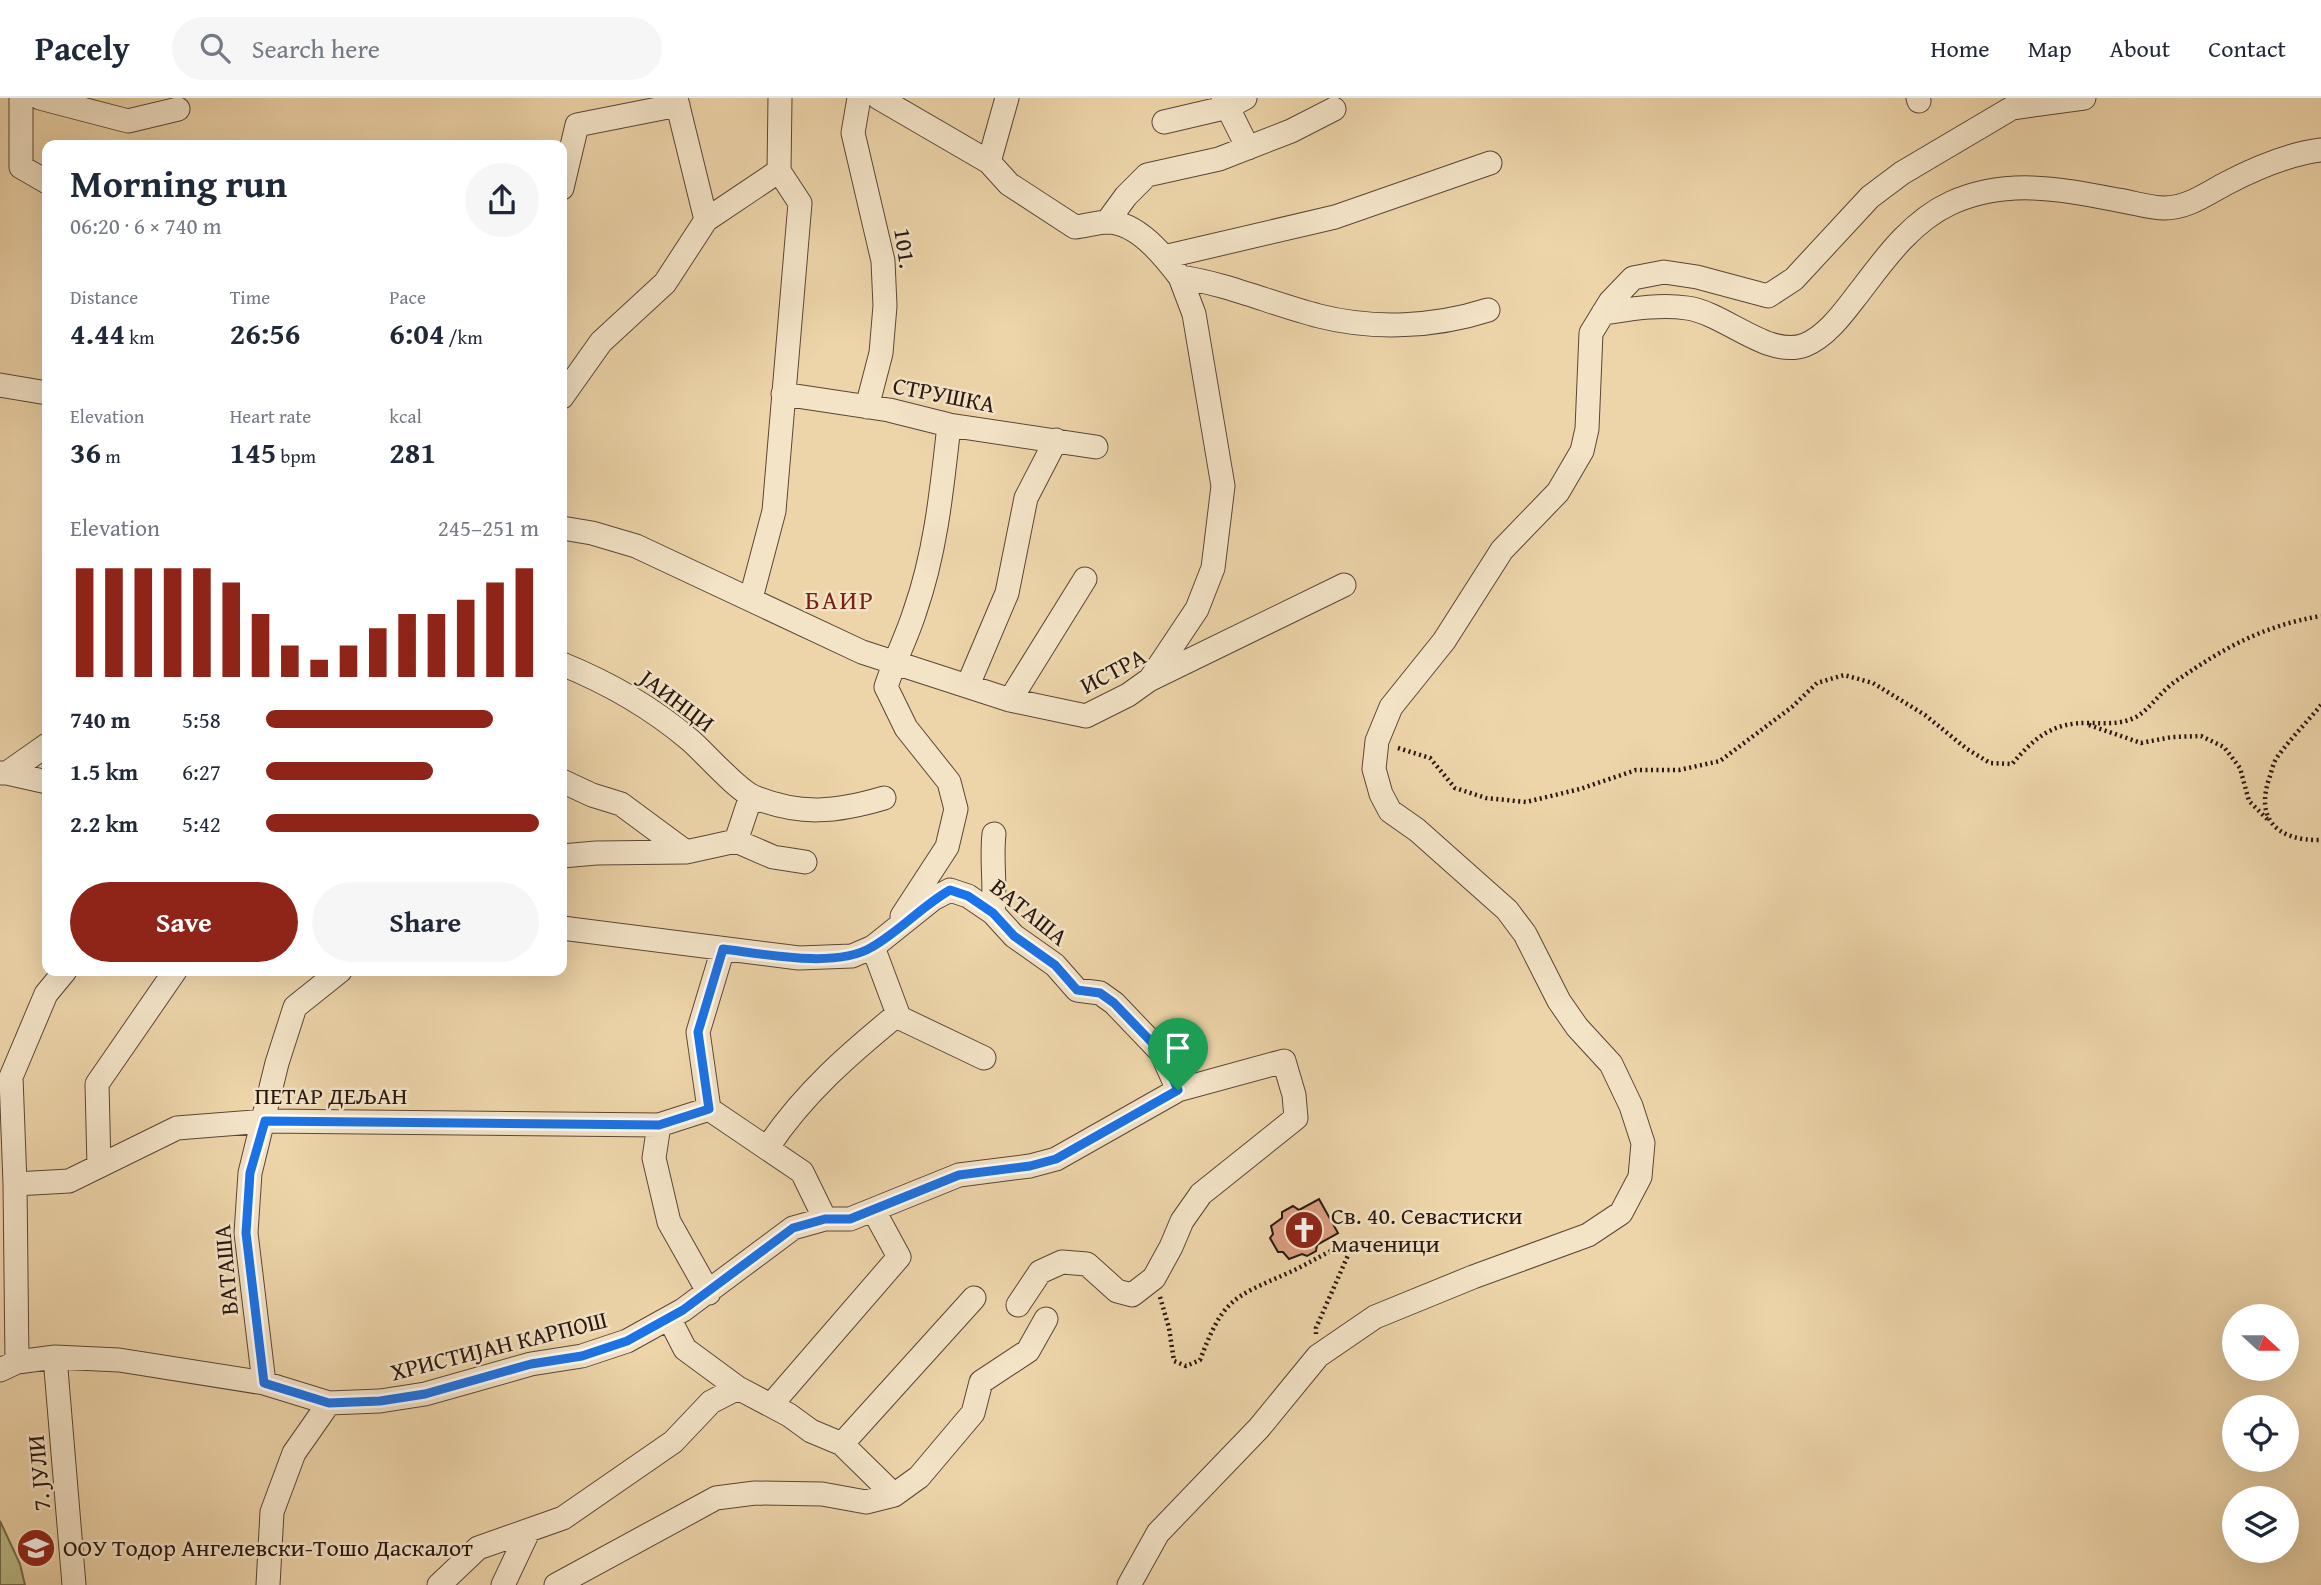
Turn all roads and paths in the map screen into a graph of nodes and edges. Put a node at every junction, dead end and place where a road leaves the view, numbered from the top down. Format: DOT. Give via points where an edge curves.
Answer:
graph roads {
  1 [pos="21,98"];
  2 [pos="40,98"];
  3 [pos="780,98"];
  4 [pos="859,98"];
  5 [pos="878,98"];
  6 [pos="1007,98"];
  7 [pos="2084,98"];
  8 [pos="677,101"];
  9 [pos="1232,101"];
  10 [pos="178,108"];
  11 [pos="1334,110"];
  12 [pos="1164,121"];
  13 [pos="1248,148"];
  14 [pos="2321,150"];
  15 [pos="989,162"];
  16 [pos="1490,163"];
  17 [pos="567,167"];
  18 [pos="779,171"];
  19 [pos="42,179"];
  20 [pos="706,220"];
  21 [pos="1107,222"];
  22 [pos="1164,257"];
  23 [pos="1180,278"];
  24 [pos="1488,310"];
  25 [pos="1603,313"];
  26 [pos="0,385"];
  27 [pos="567,390"];
  28 [pos="42,392"];
  29 [pos="783,394"];
  30 [pos="867,407"];
  31 [pos="949,425"];
  32 [pos="1056,440"];
  33 [pos="1096,447"];
  34 [pos="567,529"];
  35 [pos="1085,579"];
  36 [pos="1344,584"];
  37 [pos="751,598"];
  38 [pos="2321,616"];
  39 [pos="894,662"];
  40 [pos="567,666"];
  41 [pos="1149,680"];
  42 [pos="968,685"];
  43 [pos="1010,700"];
  44 [pos="2321,705"];
  45 [pos="2084,723"];
  46 [pos="1377,741"];
  47 [pos="42,748"];
  48 [pos="4,773"];
  49 [pos="42,781"];
  50 [pos="567,783"];
  51 [pos="751,796"];
  52 [pos="884,798"];
  53 [pos="2269,821"];
  54 [pos="995,834"];
  55 [pos="736,841"];
  56 [pos="2321,841"];
  57 [pos="686,852"];
  58 [pos="567,856"];
  59 [pos="805,862"];
  60 [pos="993,913"];
  61 [pos="567,929"];
  62 [pos="892,931"];
  63 [pos="873,947"];
  64 [pos="723,949"];
  65 [pos="61,976"];
  66 [pos="172,976"];
  67 [pos="334,976"];
  68 [pos="896,1016"];
  69 [pos="984,1058"];
  70 [pos="5,1069"];
  71 [pos="1178,1090"];
  72 [pos="709,1109"];
  73 [pos="265,1121"];
  74 [pos="659,1125"];
  75 [pos="768,1147"];
  76 [pos="99,1166"];
  77 [pos="15,1184"];
  78 [pos="874,1211"];
  79 [pos="825,1219"];
  80 [pos="1154,1278"];
  81 [pos="709,1293"];
  82 [pos="974,1298"];
  83 [pos="1018,1305"];
  84 [pos="669,1318"];
  85 [pos="1046,1319"];
  86 [pos="1318,1356"];
  87 [pos="55,1357"];
  88 [pos="8,1366"];
  89 [pos="264,1383"];
  90 [pos="738,1388"];
  91 [pos="329,1403"];
  92 [pos="771,1405"];
  93 [pos="842,1444"];
  94 [pos="894,1495"];
  95 [pos="528,1532"];
  96 [pos="74,1585"];
  97 [pos="268,1585"];
  98 [pos="439,1585"];
  99 [pos="503,1585"];
  100 [pos="556,1585"];
  101 [pos="1129,1585"];
  1 -- 19 [label="street" via="21,167"];
  2 -- 10 [label="street" via="128,121"];
  3 -- 18 [label="street"];
  4 -- 30 [label="street, 101." via="853,133 883,261 885,306 881,353"];
  5 -- 15 [label="street"];
  6 -- 15 [label="street"];
  7 -- 25 [label="street" via="2012,108 1902,173 1870,197 1794,279 1768,296 1664,272 1633,278"];
  8 -- 17 [label="street" via="577,124"];
  8 -- 20 [label="street"];
  9 -- 12 [label="street"];
  9 -- 13 [label="street"];
  11 -- 13 [label="street"];
  13 -- 21 [label="street" via="1146,175"];
  14 -- 25 [label="street" via="2299,153 2193,203 2164,208 2050,187 2006,188 1951,203 1909,231 1829,329 1806,345 1790,349 1765,343 1724,319 1689,308 1652,306"];
  15 -- 21 [label="street" via="1009,184 1075,227"];
  16 -- 22 [label="street" via="1335,217"];
  18 -- 20 [label="street"];
  18 -- 29 [label="street" via="800,203"];
  20 -- 27 [label="street" via="665,283 601,342"];
  21 -- 22 [label="street" via="1129,227"];
  22 -- 23 [label="street"];
  23 -- 24 [label="street" via="1212,282 1321,316 1366,323 1425,324"];
  23 -- 41 [label="street" via="1194,314 1223,486 1213,568 1197,609"];
  25 -- 46 [label="street" via="1591,333 1582,451 1558,492 1502,550 1444,641 1391,707"];
  26 -- 28 [label="street"];
  29 -- 30 [label="street, СТРУШКА"];
  29 -- 37 [label="street" via="774,511"];
  30 -- 31 [label="street, СТРУШКА"];
  31 -- 32 [label="street, СТРУШКА"];
  31 -- 39 [label="street" via="938,524 916,611"];
  32 -- 33 [label="street, СТРУШКА"];
  32 -- 42 [label="street" via="1026,498 1007,593"];
  34 -- 37 [label="street, ИСТРА" via="636,546"];
  35 -- 43 [label="street"];
  36 -- 41 [label="street, ИСТРА"];
  37 -- 39 [label="street, ИСТРА" via="820,634"];
  38 -- 45 [label="path" via="2250,635 2174,682 2138,716 2118,724"];
  39 -- 42 [label="street, ИСТРА"];
  39 -- 62 [label="street" via="886,687 906,728 950,782 956,809 947,847"];
  40 -- 51 [label="street, ЈАИНЦИ" via="604,681 654,711"];
  41 -- 43 [label="street, ИСТРА" via="1086,716"];
  42 -- 43 [label="street, ИСТРА"];
  44 -- 53 [label="path" via="2276,758 2264,792"];
  45 -- 46 [label="path" via="2052,728 2012,764 1990,763 1873,683 1844,676 1817,683 1720,761 1678,770 1636,770 1527,802 1486,799 1455,788 1430,758"];
  45 -- 53 [label="path" via="2141,743 2202,736 2224,747 2239,768 2249,802"];
  46 -- 86 [label="street" via="1374,769 1391,811 1507,909 1559,1001 1611,1064 1643,1143 1640,1177 1621,1213 1588,1235 1375,1317"];
  47 -- 48 [label="street"];
  48 -- 49 [label="street"];
  50 -- 57 [label="street" via="621,804"];
  51 -- 52 [label="street" via="806,810 845,810"];
  51 -- 55 [label="street"];
  53 -- 56 [label="path" via="2283,834 2301,841"];
  54 -- 60 [label="street"];
  55 -- 57 [label="street"];
  55 -- 59 [label="street" via="773,857"];
  57 -- 58 [label="street"];
  60 -- 62 [label="street, ВАТАША" via="950,890"];
  60 -- 71 [label="street, ВАТАША" via="1014,936 1055,965 1077,990 1100,993 1114,1003 1161,1052"];
  61 -- 64 [label="street, ВАТАША"];
  62 -- 63 [label="street, ВАТАША"];
  63 -- 64 [label="street, ВАТАША" via="852,956 799,958"];
  63 -- 68 [label="street"];
  64 -- 72 [label="street" via="698,1032"];
  65 -- 70 [label="street"];
  66 -- 76 [label="street" via="97,1084"];
  67 -- 73 [label="street, ВАТАША" via="295,1007"];
  68 -- 69 [label="street"];
  68 -- 75 [label="street" via="838,1063 788,1116"];
  70 -- 77 [label="street"];
  71 -- 78 [label="street, ХРИСТИЈАН КАРПОШ" via="1056,1159 959,1175"];
  71 -- 80 [label="street, ХРИСТИЈАН КАРПОШ" via="1284,1061 1296,1118 1201,1194"];
  72 -- 74 [label="street, ПЕТАР ДЕЉАН"];
  72 -- 75 [label="street"];
  73 -- 74 [label="street, ПЕТАР ДЕЉАН"];
  73 -- 76 [label="street, ПЕТАР ДЕЉАН" via="177,1128"];
  73 -- 89 [label="street, ВАТАША" via="250,1173 246,1233"];
  74 -- 81 [label="street" via="654,1158 669,1222"];
  75 -- 79 [label="street" via="802,1172"];
  76 -- 77 [label="street, ПЕТАР ДЕЉАН" via="69,1181"];
  77 -- 88 [label="street"];
  78 -- 79 [label="street, ХРИСТИЈАН КАРПОШ" via="850,1219"];
  78 -- 92 [label="street" via="899,1257"];
  79 -- 81 [label="street, ХРИСТИЈАН КАРПОШ" via="793,1228"];
  80 -- 83 [label="street" via="1132,1295 1117,1291 1087,1264 1062,1262 1040,1272"];
  80 -- 86 [label="path" via="1174,1361 1186,1366 1200,1360 1211,1330 1228,1304 1259,1283 1347,1244 1349,1253 1316,1328"];
  81 -- 84 [label="street, ХРИСТИЈАН КАРПОШ"];
  82 -- 93 [label="street"];
  84 -- 90 [label="street" via="685,1349"];
  84 -- 91 [label="street, ХРИСТИЈАН КАРПОШ" via="627,1341 582,1356 531,1364 425,1394"];
  85 -- 94 [label="street" via="1028,1351 981,1382 973,1413 919,1477"];
  86 -- 101 [label="street" via="1259,1428 1158,1533"];
  87 -- 88 [label="street, ХРИСТИЈАН КАРПОШ"];
  87 -- 89 [label="street, ХРИСТИЈАН КАРПОШ" via="119,1360"];
  87 -- 96 [label="street, 7. ЈУЛИ"];
  89 -- 91 [label="street, ХРИСТИЈАН КАРПОШ"];
  90 -- 92 [label="street"];
  90 -- 95 [label="street" via="711,1402 673,1442 619,1480 563,1518"];
  91 -- 97 [label="street" via="294,1453 272,1512"];
  92 -- 93 [label="street" via="811,1431"];
  93 -- 94 [label="street"];
  94 -- 100 [label="street" via="866,1502 822,1494 755,1493 716,1498"];
  95 -- 98 [label="street" via="478,1548"];
  95 -- 99 [label="street"];
}
